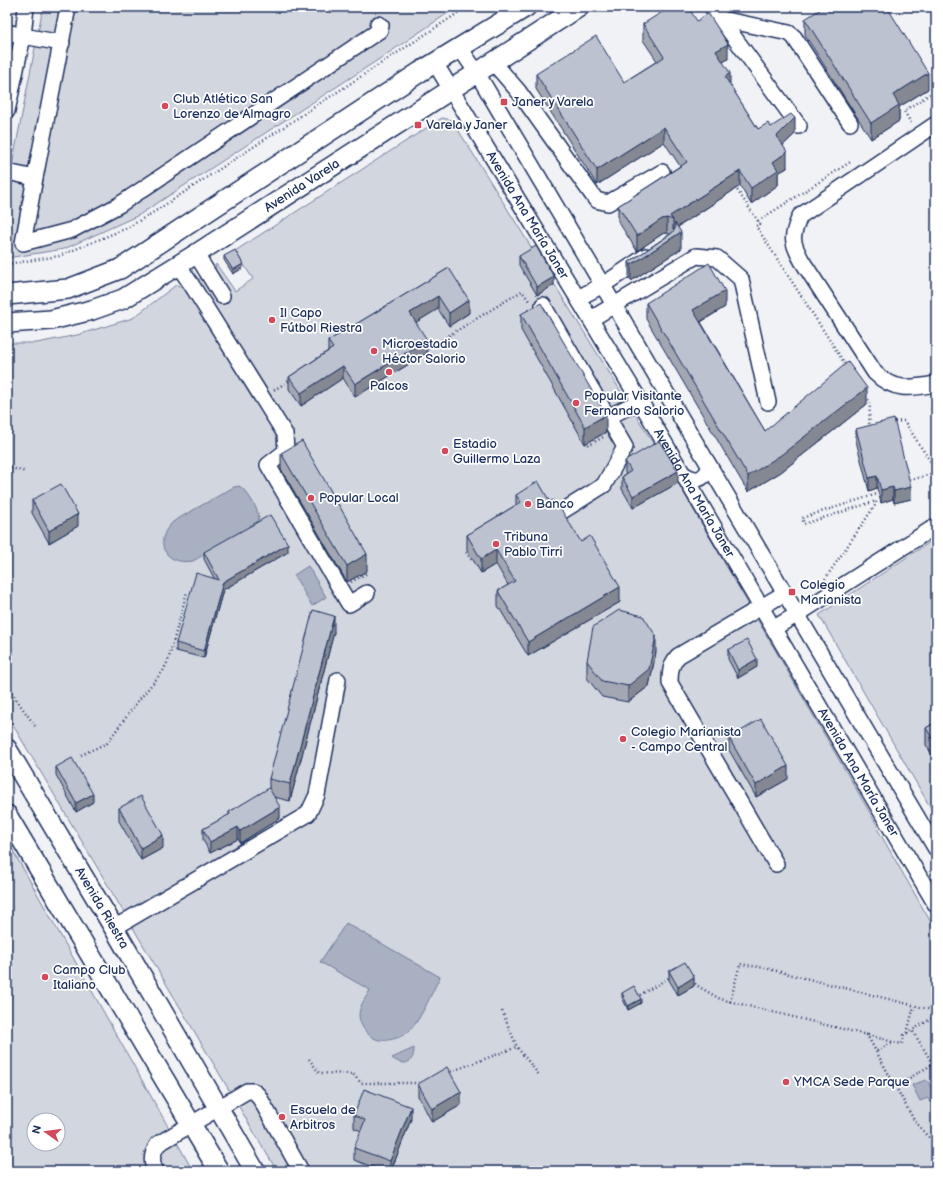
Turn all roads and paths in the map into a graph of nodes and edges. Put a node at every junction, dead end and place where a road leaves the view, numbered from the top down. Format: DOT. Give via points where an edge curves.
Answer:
graph roads {
  1 [pos="26,7"];
  2 [pos="68,7"];
  3 [pos="526,7"];
  4 [pos="579,7"];
  5 [pos="458,13"];
  6 [pos="717,13"];
  7 [pos="378,24"];
  8 [pos="7,32"];
  9 [pos="23,36"];
  10 [pos="62,43"];
  11 [pos="460,48"];
  12 [pos="435,63"];
  13 [pos="494,63"];
  14 [pos="477,72"];
  15 [pos="452,89"];
  16 [pos="936,90"];
  17 [pos="7,112"];
  18 [pos="850,123"];
  19 [pos="936,124"];
  20 [pos="799,126"];
  21 [pos="905,128"];
  22 [pos="858,157"];
  23 [pos="7,172"];
  24 [pos="662,172"];
  25 [pos="35,178"];
  26 [pos="732,181"];
  27 [pos="758,221"];
  28 [pos="655,250"];
  29 [pos="196,254"];
  30 [pos="7,264"];
  31 [pos="178,265"];
  32 [pos="602,284"];
  33 [pos="7,294"];
  34 [pos="222,296"];
  35 [pos="578,298"];
  36 [pos="543,305"];
  37 [pos="615,305"];
  38 [pos="591,319"];
  39 [pos="7,322"];
  40 [pos="425,350"];
  41 [pos="848,369"];
  42 [pos="296,376"];
  43 [pos="936,384"];
  44 [pos="272,391"];
  45 [pos="865,395"];
  46 [pos="640,401"];
  47 [pos="768,402"];
  48 [pos="608,417"];
  49 [pos="890,423"];
  50 [pos="876,424"];
  51 [pos="869,425"];
  52 [pos="869,430"];
  53 [pos="584,436"];
  54 [pos="602,438"];
  55 [pos="710,466"];
  56 [pos="7,467"];
  57 [pos="936,471"];
  58 [pos="26,472"];
  59 [pos="683,474"];
  60 [pos="910,480"];
  61 [pos="877,494"];
  62 [pos="560,512"];
  63 [pos="936,526"];
  64 [pos="475,547"];
  65 [pos="469,550"];
  66 [pos="476,560"];
  67 [pos="472,561"];
  68 [pos="361,566"];
  69 [pos="353,582"];
  70 [pos="187,592"];
  71 [pos="368,593"];
  72 [pos="785,593"];
  73 [pos="815,603"];
  74 [pos="761,606"];
  75 [pos="798,614"];
  76 [pos="774,628"];
  77 [pos="338,680"];
  78 [pos="7,686"];
  79 [pos="35,726"];
  80 [pos="8,754"];
  81 [pos="81,755"];
  82 [pos="7,815"];
  83 [pos="936,849"];
  84 [pos="776,864"];
  85 [pos="936,905"];
  86 [pos="114,928"];
  87 [pos="672,975"];
  88 [pos="693,979"];
  89 [pos="640,995"];
  90 [pos="730,1002"];
  91 [pos="914,1006"];
  92 [pos="502,1011"];
  93 [pos="936,1012"];
  94 [pos="936,1016"];
  95 [pos="912,1030"];
  96 [pos="907,1034"];
  97 [pos="868,1035"];
  98 [pos="893,1042"];
  99 [pos="517,1047"];
  100 [pos="877,1051"];
  101 [pos="309,1059"];
  102 [pos="444,1075"];
  103 [pos="539,1075"];
  104 [pos="422,1083"];
  105 [pos="896,1086"];
  106 [pos="218,1108"];
  107 [pos="191,1124"];
  108 [pos="936,1142"];
  109 [pos="156,1171"];
  110 [pos="219,1171"];
  111 [pos="255,1171"];
  112 [pos="301,1171"];
  1 -- 9 [label="street"];
  2 -- 10 [label="street"];
  3 -- 11 [label="main road"];
  4 -- 13 [label="main road, Avenida Varela"];
  5 -- 30 [label="path" via="127,228 59,256"];
  6 -- 18 [label="street" via="789,33 794,37"];
  6 -- 20 [label="street"];
  7 -- 25 [label="street" via="381,26 380,30 119,204 72,230 23,242"];
  8 -- 9 [label="street"];
  9 -- 10 [label="street"];
  9 -- 17 [label="street"];
  10 -- 25 [label="street"];
  11 -- 12 [label="main road"];
  11 -- 14 [label="street, Avenida Ana María Janer"];
  12 -- 15 [label="street, Avenida Ana María Janer"];
  12 -- 33 [label="main road" via="120,269 68,289"];
  13 -- 14 [label="main road, Avenida Varela"];
  13 -- 24 [label="street" via="519,92 596,200 608,203"];
  14 -- 15 [label="main road, Avenida Varela"];
  14 -- 32 [label="street, Avenida Ana María Janer"];
  15 -- 29 [label="main road, Avenida Varela"];
  15 -- 35 [label="street, Avenida Ana María Janer"];
  16 -- 21 [label="path" via="904,111 912,123"];
  19 -- 43 [label="street" via="800,216 793,232 794,247 802,261 875,373 883,381 897,387"];
  22 -- 27 [label="path"];
  23 -- 25 [label="street"];
  26 -- 27 [label="path"];
  27 -- 41 [label="path" via="760,224 756,226"];
  28 -- 32 [label="street"];
  29 -- 31 [label="main road, Avenida Varela"];
  29 -- 34 [label="street"];
  31 -- 39 [label="main road, Avenida Varela" via="123,299 98,308 51,320"];
  31 -- 71 [label="street" via="285,434 286,451 268,465 349,604"];
  32 -- 35 [label="street"];
  32 -- 37 [label="street, Avenida Ana María Janer"];
  35 -- 38 [label="street, Avenida Ana María Janer"];
  36 -- 40 [label="path" via="534,310 522,291"];
  36 -- 48 [label="street"];
  37 -- 38 [label="street"];
  37 -- 47 [label="street" via="696,256 717,258 741,279"];
  37 -- 55 [label="street, Avenida Ana María Janer"];
  38 -- 46 [label="street, Avenida Ana María Janer"];
  42 -- 44 [label="path"];
  45 -- 51 [label="path" via="870,402"];
  46 -- 48 [label="street"];
  46 -- 59 [label="street, Avenida Ana María Janer"];
  48 -- 62 [label="street" via="625,447 604,486"];
  49 -- 57 [label="path" via="904,421"];
  50 -- 51 [label="path"];
  51 -- 52 [label="path"];
  53 -- 54 [label="path" via="589,445"];
  55 -- 59 [label="street" via="703,478 690,478"];
  55 -- 72 [label="street, Avenida Ana María Janer"];
  56 -- 58 [label="path"];
  57 -- 60 [label="path"];
  59 -- 74 [label="street, Avenida Ana María Janer"];
  61 -- 73 [label="path" via="802,518 804,524 876,501 812,598"];
  63 -- 73 [label="street"];
  64 -- 65 [label="path"];
  65 -- 66 [label="path"];
  65 -- 67 [label="path" via="466,552"];
  68 -- 69 [label="path" via="366,574"];
  70 -- 81 [label="path" via="163,671 107,743"];
  72 -- 74 [label="street"];
  72 -- 75 [label="street, Avenida Ana María Janer"];
  73 -- 75 [label="street"];
  74 -- 76 [label="street, Avenida Ana María Janer"];
  74 -- 84 [label="street" via="678,656 672,662 670,683"];
  75 -- 76 [label="street"];
  75 -- 83 [label="street, Avenida Ana María Janer"];
  76 -- 85 [label="street, Avenida Ana María Janer"];
  77 -- 86 [label="street" via="317,796 308,814"];
  78 -- 79 [label="path"];
  80 -- 86 [label="main road, Avenida Riestra"];
  82 -- 107 [label="main road"];
  86 -- 106 [label="main road, Avenida Riestra"];
  87 -- 89 [label="path"];
  88 -- 90 [label="path" via="696,985"];
  90 -- 91 [label="path" via="740,964"];
  90 -- 97 [label="path"];
  91 -- 93 [label="path"];
  91 -- 96 [label="path"];
  92 -- 99 [label="path"];
  94 -- 95 [label="path"];
  95 -- 96 [label="path"];
  95 -- 105 [label="path" via="933,1064"];
  96 -- 98 [label="path" via="904,1035 902,1044"];
  97 -- 98 [label="path"];
  97 -- 100 [label="path"];
  98 -- 100 [label="path"];
  99 -- 102 [label="path"];
  99 -- 103 [label="path"];
  100 -- 105 [label="path"];
  101 -- 104 [label="path" via="319,1073 353,1074 361,1083"];
  105 -- 108 [label="path" via="914,1120 927,1136"];
  106 -- 107 [label="street"];
  106 -- 111 [label="main road, Avenida Riestra"];
  106 -- 112 [label="street" via="247,1091 253,1091 258,1095"];
  107 -- 109 [label="street" via="158,1144 152,1158"];
  107 -- 110 [label="main road"];
}
